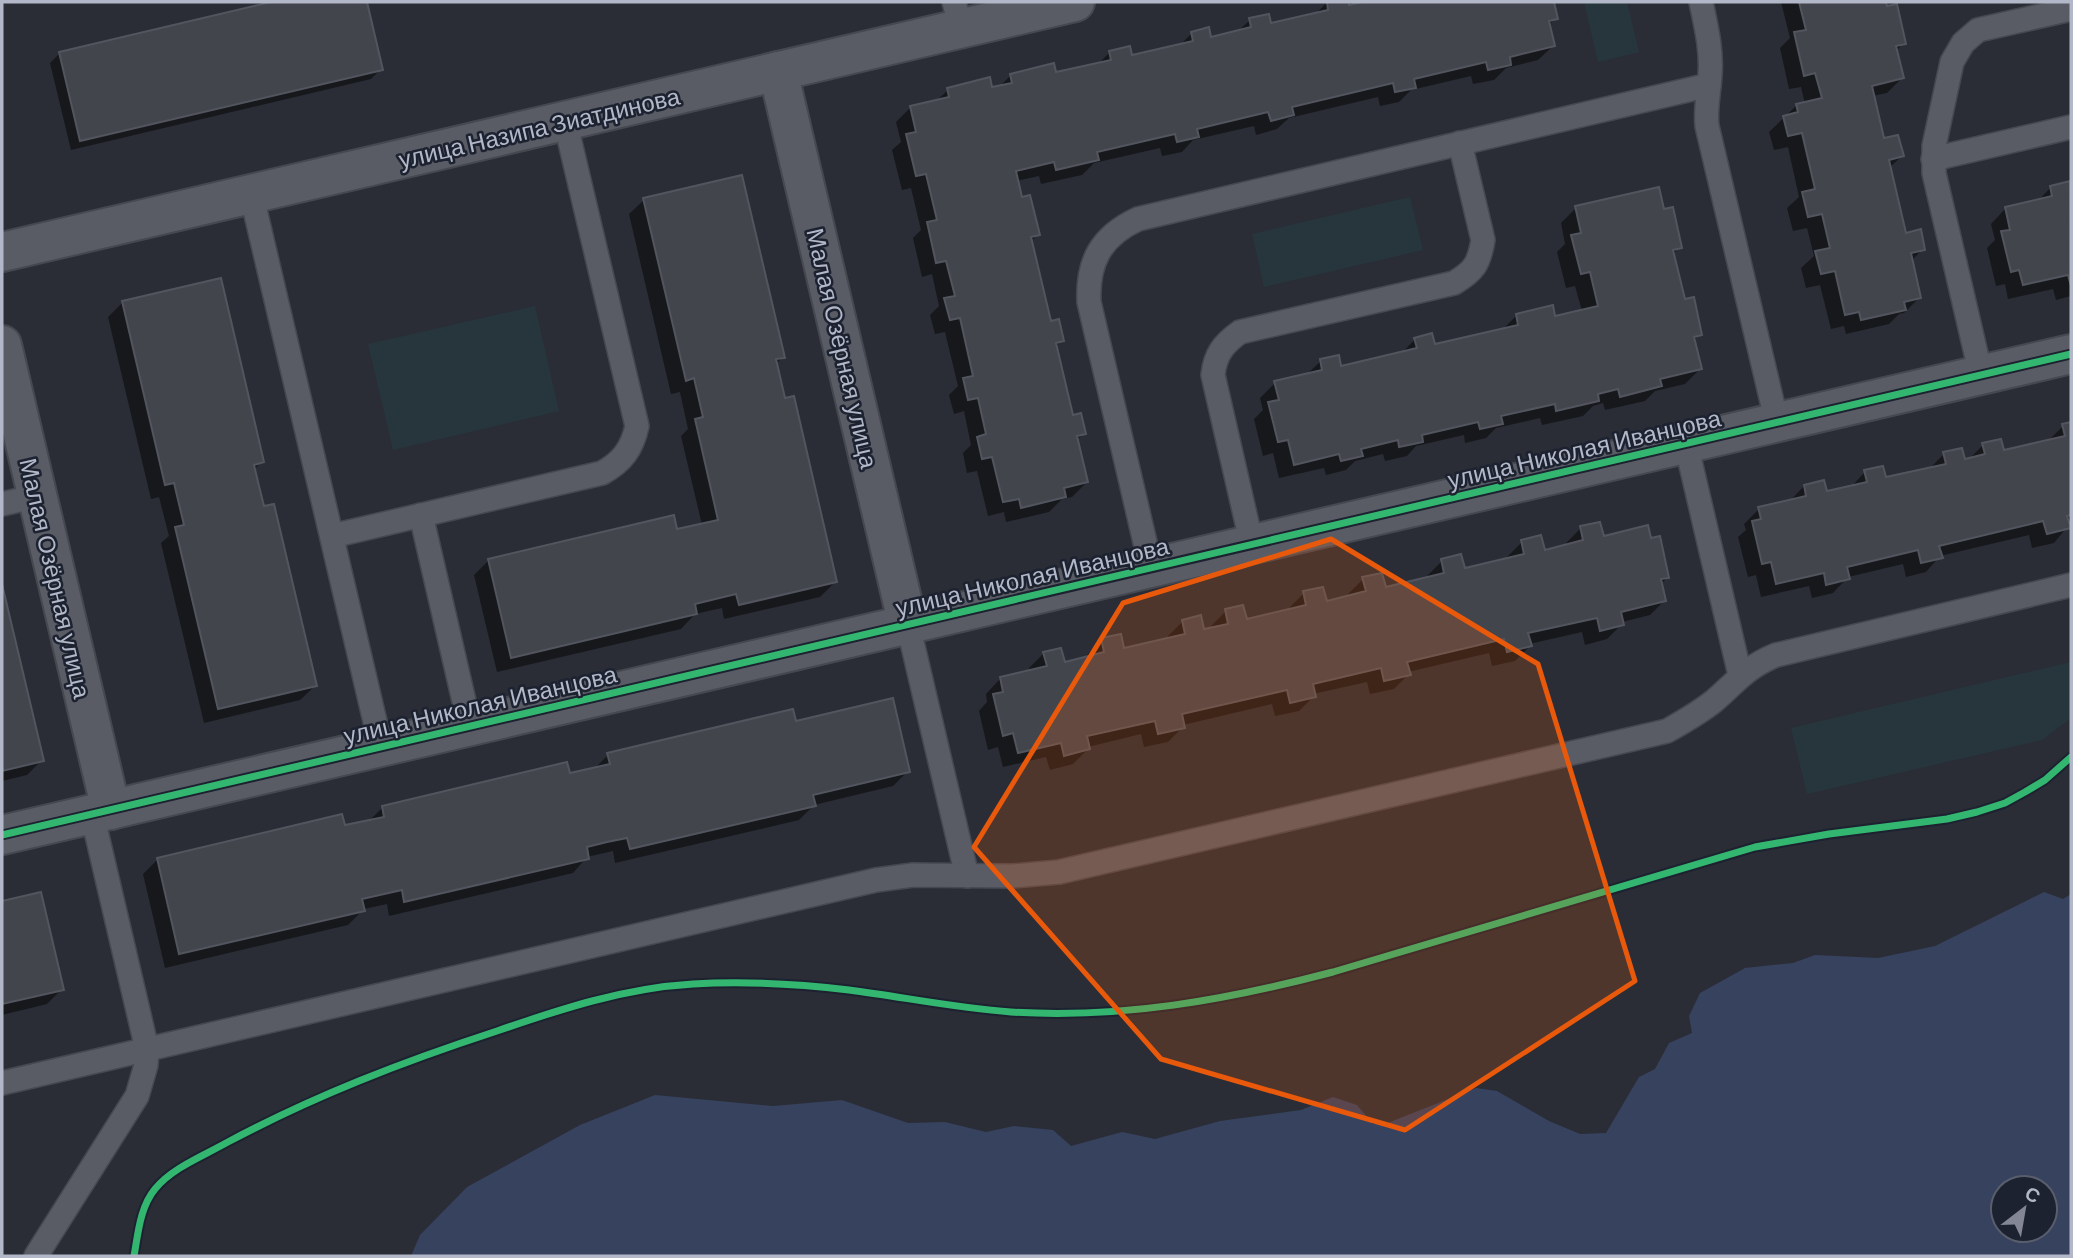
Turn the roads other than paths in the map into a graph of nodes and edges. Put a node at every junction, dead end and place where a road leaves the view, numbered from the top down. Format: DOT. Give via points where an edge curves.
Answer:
graph roads {
  1 [pos="1075,2"];
  2 [pos="1700,2"];
  3 [pos="2071,9"];
  4 [pos="957,15"];
  5 [pos="778,71"];
  6 [pos="1709,85"];
  7 [pos="565,121"];
  8 [pos="2071,127"];
  9 [pos="1460,143"];
  10 [pos="1933,159"];
  11 [pos="251,193"];
  12 [pos="2,251"];
  13 [pos="2,345"];
  14 [pos="2071,354"];
  15 [pos="1981,375"];
  16 [pos="1777,423"];
  17 [pos="1686,444"];
  18 [pos="20,500"];
  19 [pos="421,515"];
  20 [pos="332,536"];
  21 [pos="1252,545"];
  22 [pos="1151,568"];
  23 [pos="2071,586"];
  24 [pos="908,625"];
  25 [pos="1740,675"];
  26 [pos="470,727"];
  27 [pos="381,747"];
  28 [pos="102,812"];
  29 [pos="2,835"];
  30 [pos="967,876"];
  31 [pos="147,1049"];
  32 [pos="2,1083"];
  33 [pos="36,1256"];
  1 -- 4 [label="street, улица Назипа Зиатдинова"];
  2 -- 6 [label="lane" via="1710,48"];
  3 -- 10 [label="lane" via="1978,30 1963,43 1952,62"];
  4 -- 5 [label="street, улица Назипа Зиатдинова"];
  5 -- 7 [label="street, улица Назипа Зиатдинова"];
  5 -- 24 [label="street, Малая Озёрная улица"];
  6 -- 9 [label="lane"];
  6 -- 16 [label="lane" via="1707,126"];
  7 -- 11 [label="street, улица Назипа Зиатдинова"];
  7 -- 19 [label="lane" via="637,426 634,439 622,459 601,473"];
  8 -- 10 [label="lane"];
  9 -- 21 [label="lane" via="1483,240 1469,274 1454,283 1240,332 1220,351 1213,375"];
  9 -- 22 [label="lane" via="1138,219 1116,231 1102,247 1090,274 1089,302"];
  10 -- 15 [label="lane"];
  11 -- 12 [label="street, улица Назипа Зиатдинова"];
  11 -- 20 [label="lane"];
  13 -- 18 [label="street, Малая Озёрная улица"];
  14 -- 15 [label="street, улица Николая Иванцова"];
  15 -- 16 [label="street, улица Николая Иванцова"];
  16 -- 17 [label="street, улица Николая Иванцова"];
  17 -- 21 [label="street, улица Николая Иванцова"];
  17 -- 25 [label="lane"];
  18 -- 28 [label="street, Малая Озёрная улица"];
  19 -- 20 [label="lane"];
  19 -- 26 [label="lane"];
  20 -- 27 [label="lane"];
  21 -- 22 [label="street, улица Николая Иванцова"];
  22 -- 24 [label="street, улица Николая Иванцова"];
  23 -- 25 [label="lane" via="1791,650"];
  24 -- 26 [label="street, улица Николая Иванцова"];
  24 -- 30 [label="lane"];
  25 -- 30 [label="lane" via="1707,705 1667,731 1059,872"];
  26 -- 27 [label="street, улица Николая Иванцова"];
  27 -- 28 [label="street, улица Николая Иванцова"];
  28 -- 29 [label="street, улица Николая Иванцова"];
  28 -- 31 [label="lane"];
  30 -- 31 [label="lane" via="876,880"];
  31 -- 32 [label="lane"];
  31 -- 33 [label="lane" via="137,1096"];
}
